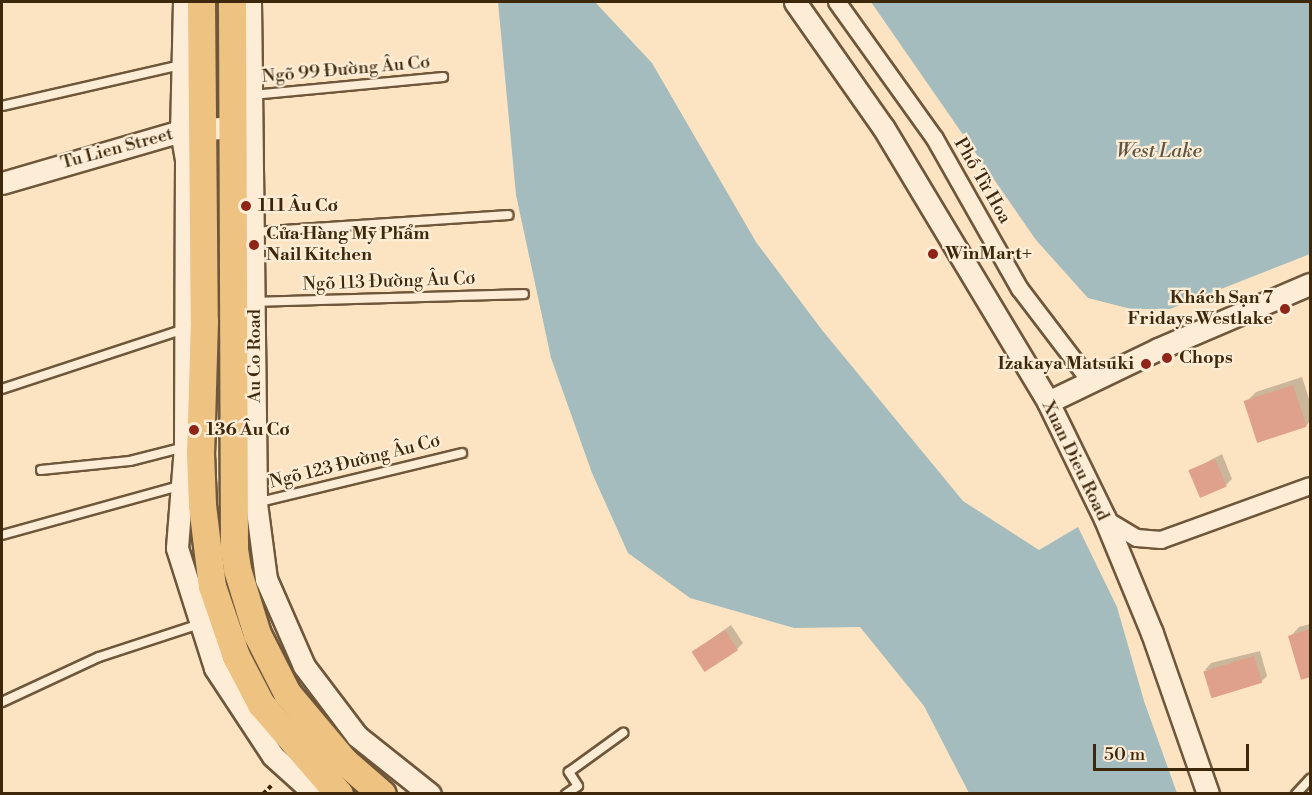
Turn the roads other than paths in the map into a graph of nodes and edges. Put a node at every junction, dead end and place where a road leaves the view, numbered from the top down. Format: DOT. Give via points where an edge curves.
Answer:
graph roads {
  1 [pos="184,2"];
  2 [pos="201,2"];
  3 [pos="232,2"];
  4 [pos="250,2"];
  5 [pos="795,2"];
  6 [pos="837,2"];
  7 [pos="184,64"];
  8 [pos="443,77"];
  9 [pos="252,96"];
  10 [pos="2,106"];
  11 [pos="234,127"];
  12 [pos="191,130"];
  13 [pos="2,183"];
  14 [pos="508,215"];
  15 [pos="254,232"];
  16 [pos="1311,284"];
  17 [pos="524,294"];
  18 [pos="255,302"];
  19 [pos="184,329"];
  20 [pos="1090,381"];
  21 [pos="2,389"];
  22 [pos="1048,402"];
  23 [pos="185,446"];
  24 [pos="462,453"];
  25 [pos="41,470"];
  26 [pos="182,485"];
  27 [pos="1311,486"];
  28 [pos="245,505"];
  29 [pos="202,509"];
  30 [pos="1105,519"];
  31 [pos="2,535"];
  32 [pos="200,624"];
  33 [pos="2,702"];
  34 [pos="622,733"];
  35 [pos="1311,779"];
  36 [pos="315,794"];
  37 [pos="339,794"];
  38 [pos="382,794"];
  39 [pos="430,794"];
  40 [pos="566,794"];
  41 [pos="1208,794"];
  42 [pos="1296,794"];
  1 -- 7 [label="street"];
  2 -- 12 [label="main road"];
  3 -- 11 [label="main road, Au Co Road"];
  4 -- 9 [label="street, Au Co Road"];
  5 -- 22 [label="street, Xuan Dieu Road" via="883,127"];
  6 -- 20 [label="street, Phố Từ Hoa" via="935,139 1020,289"];
  7 -- 10 [label="lane"];
  7 -- 12 [label="street"];
  8 -- 9 [label="lane, Ngõ 99 Đường Âu Cơ"];
  9 -- 15 [label="street, Au Co Road"];
  11 -- 12 [label="street, Tu Lien Street"];
  11 -- 28 [label="main road, Au Co Road"];
  12 -- 13 [label="street, Tu Lien Street"];
  12 -- 19 [label="street" via="186,159"];
  12 -- 29 [label="main road"];
  14 -- 15 [label="lane"];
  15 -- 18 [label="street, Au Co Road"];
  16 -- 20 [label="street"];
  17 -- 18 [label="lane, Ngõ 113 Đường Âu Cơ"];
  18 -- 28 [label="street, Au Co Road"];
  19 -- 21 [label="lane"];
  19 -- 23 [label="street"];
  20 -- 22 [label="street"];
  22 -- 30 [label="street, Xuan Dieu Road"];
  23 -- 25 [label="lane" via="130,461"];
  23 -- 26 [label="street"];
  24 -- 28 [label="lane, Ngõ 123 Đường Âu Cơ"];
  26 -- 31 [label="lane"];
  26 -- 32 [label="street" via="177,548"];
  27 -- 30 [label="street" via="1161,540 1137,538"];
  28 -- 29 [label="main road"];
  28 -- 38 [label="main road, Au Co Road" via="237,568 257,634 287,693 344,761"];
  28 -- 39 [label="street, Au Co Road" via="266,579 304,666 357,736"];
  29 -- 37 [label="main road" via="212,586 236,656 268,712"];
  30 -- 41 [label="street, Xuan Dieu Road" via="1152,633"];
  32 -- 33 [label="lane" via="99,657"];
  32 -- 36 [label="street" via="215,668 273,756"];
  34 -- 40 [label="lane" via="569,772 578,786"];
  35 -- 42 [label="lane"];
}
